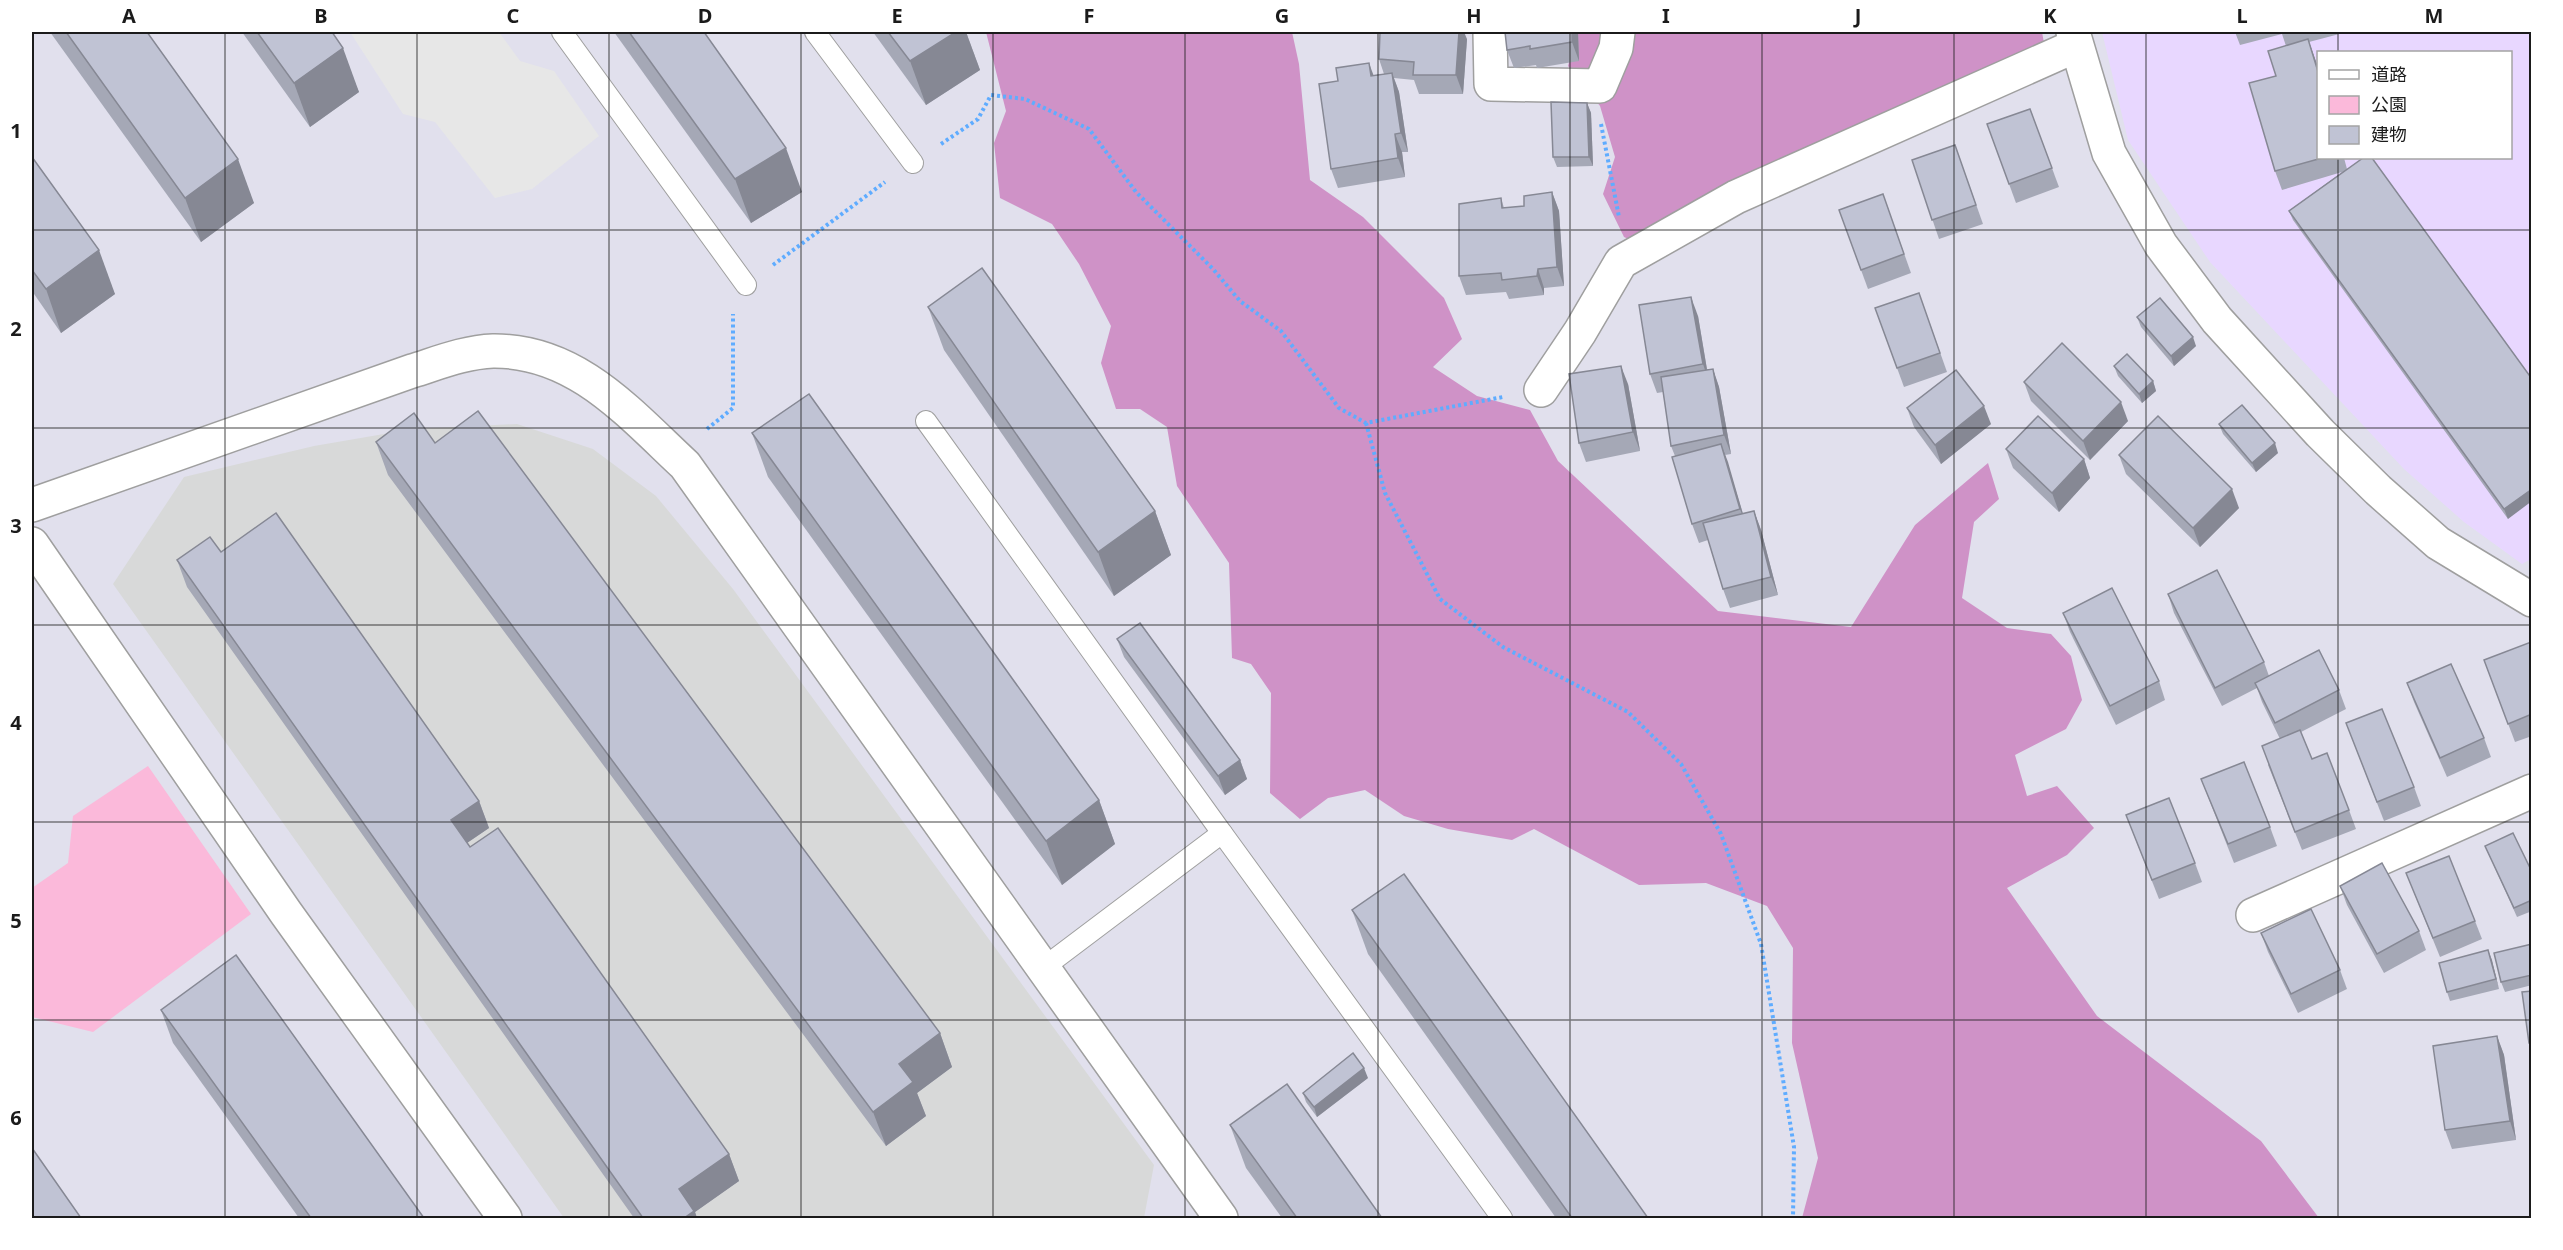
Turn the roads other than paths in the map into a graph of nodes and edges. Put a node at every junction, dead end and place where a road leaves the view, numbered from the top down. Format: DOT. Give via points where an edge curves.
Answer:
graph roads {
  1 [pos="562,32"];
  2 [pos="815,32"];
  3 [pos="1490,32"];
  4 [pos="1618,32"];
  5 [pos="2069,41"];
  6 [pos="913,163"];
  7 [pos="746,285"];
  8 [pos="1541,390"];
  9 [pos="926,421"];
  10 [pos="32,505"];
  11 [pos="32,544"];
  12 [pos="2532,600"];
  13 [pos="2532,791"];
  14 [pos="1222,833"];
  15 [pos="2253,915"];
  16 [pos="1043,968"];
  17 [pos="505,1218"];
  18 [pos="1221,1218"];
  19 [pos="1502,1218"];
  1 -- 7 [label="lane"];
  2 -- 6 [label="lane"];
  3 -- 4 [label="street" via="1491,84 1600,86 1616,48"];
  5 -- 8 [label="street" via="1736,197 1621,262"];
  5 -- 12 [label="street" via="2109,153 2161,245 2217,320 2320,434 2387,498 2438,543"];
  9 -- 14 [label="lane"];
  10 -- 16 [label="street" via="467,354 519,353 566,368 602,387 685,465"];
  11 -- 17 [label="street" via="286,913"];
  13 -- 15 [label="street"];
  14 -- 16 [label="lane"];
  14 -- 19 [label="lane"];
  16 -- 18 [label="street"];
}
